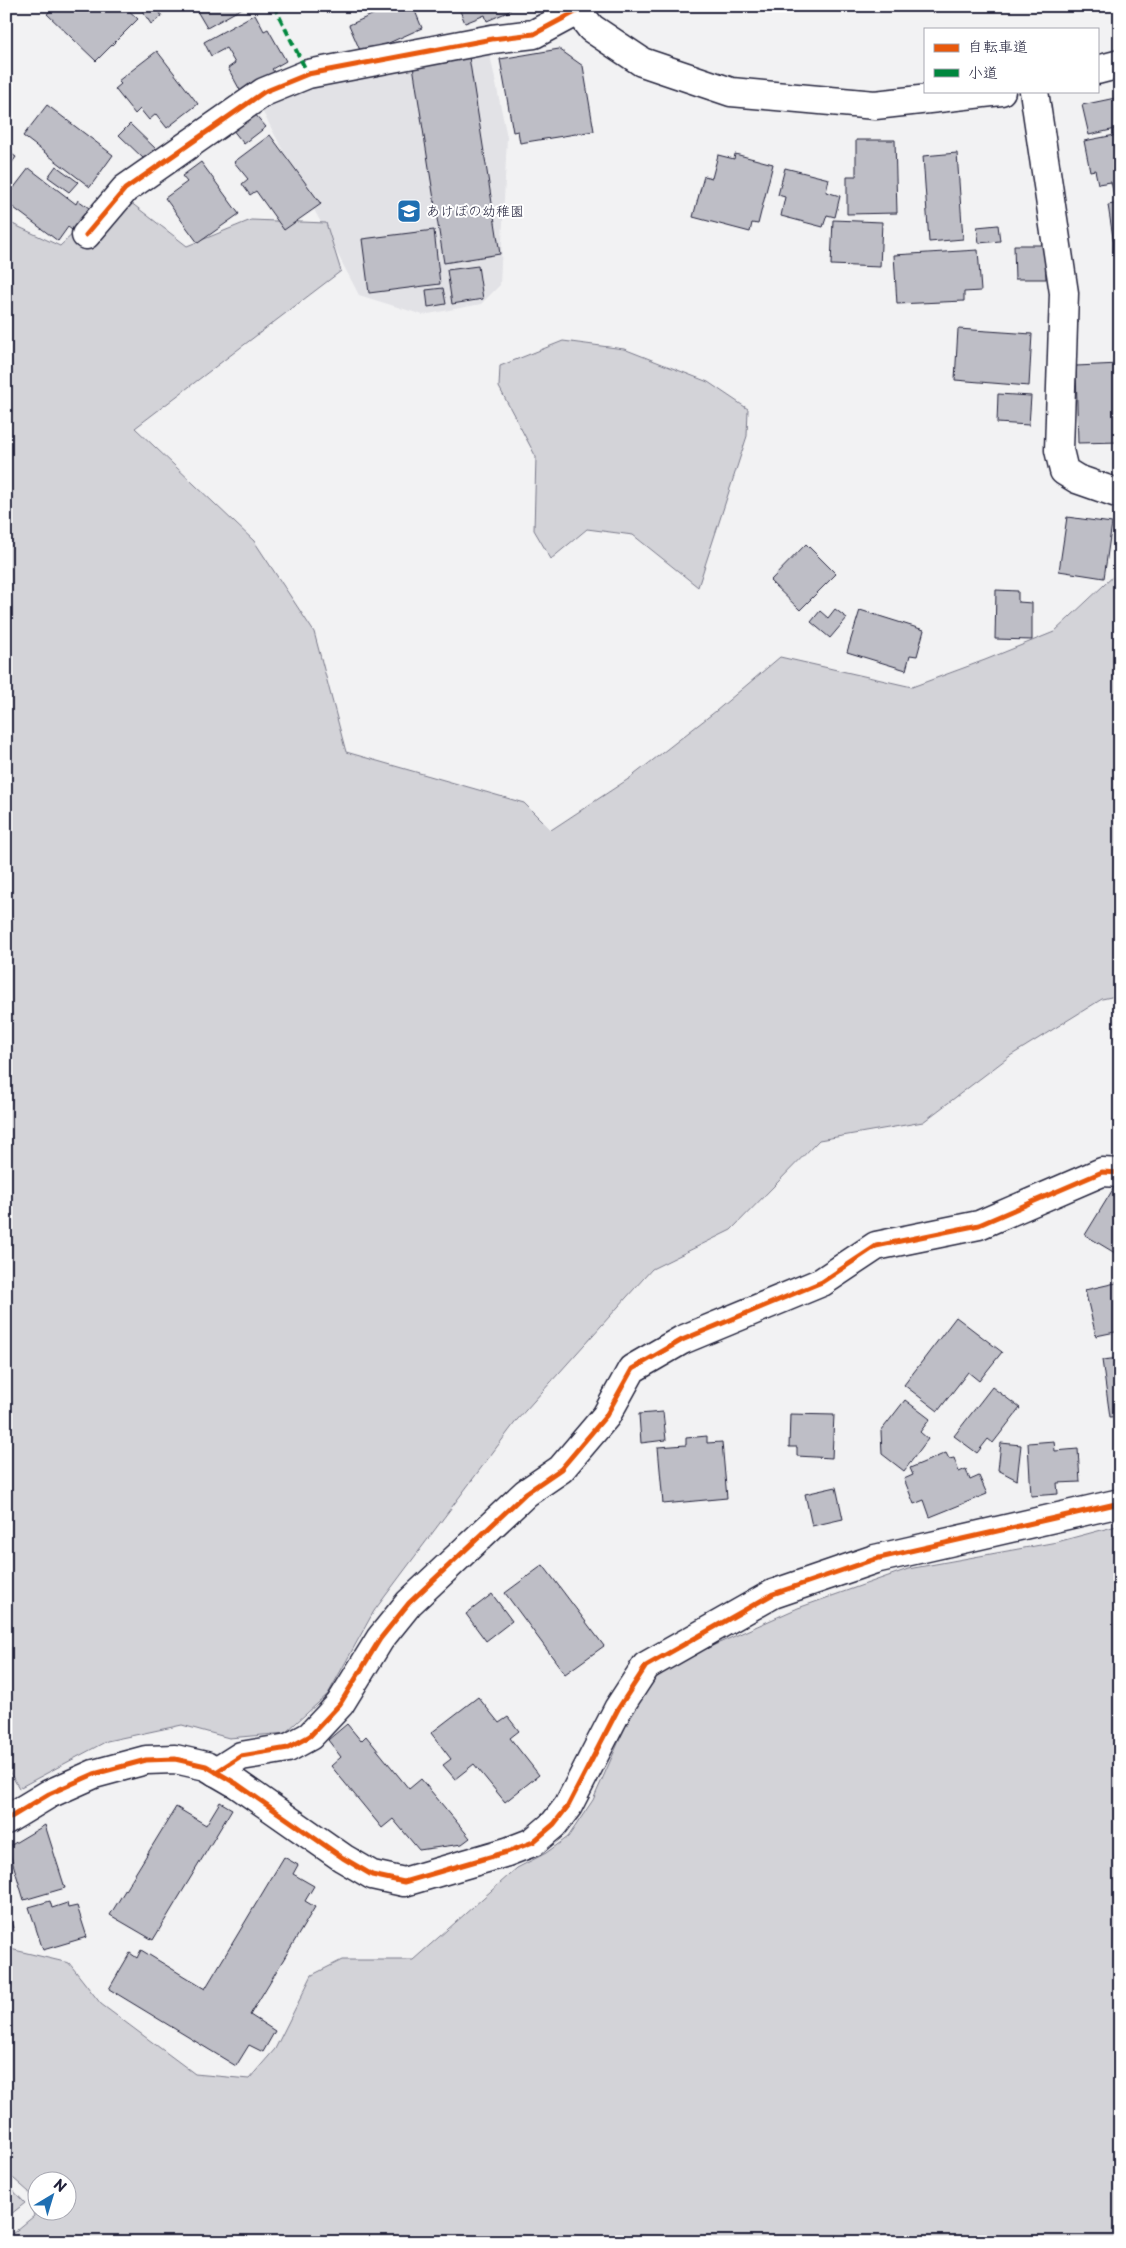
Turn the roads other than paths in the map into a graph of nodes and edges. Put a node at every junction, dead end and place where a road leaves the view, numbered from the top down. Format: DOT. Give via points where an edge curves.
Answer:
graph roads {
  1 [pos="576,9"];
  2 [pos="1120,64"];
  3 [pos="1098,70"];
  4 [pos="992,92"];
  5 [pos="1034,92"];
  6 [pos="86,235"];
  7 [pos="1120,494"];
  8 [pos="1120,1173"];
  9 [pos="1120,1503"];
  10 [pos="216,1772"];
  11 [pos="6,1820"];
  1 -- 4 [label="street" via="591,28 642,62 732,92 875,105"];
  1 -- 6 [label="street" via="534,34 308,74 264,92 125,189"];
  2 -- 3 [label="street"];
  5 -- 7 [label="street" via="1064,293 1059,450 1064,471"];
  8 -- 10 [label="street" via="1102,1172 979,1225 876,1246 822,1282 682,1340 632,1369 606,1416 561,1469 526,1493 409,1603 380,1640 340,1704 310,1736 288,1748 241,1756"];
  9 -- 10 [label="street" via="875,1559 774,1594 691,1639 646,1666 618,1708 568,1806 554,1824 533,1842 507,1852 404,1882 372,1875"];
  10 -- 11 [label="street" via="206,1766 175,1759 146,1760 94,1774 49,1794"];
}
